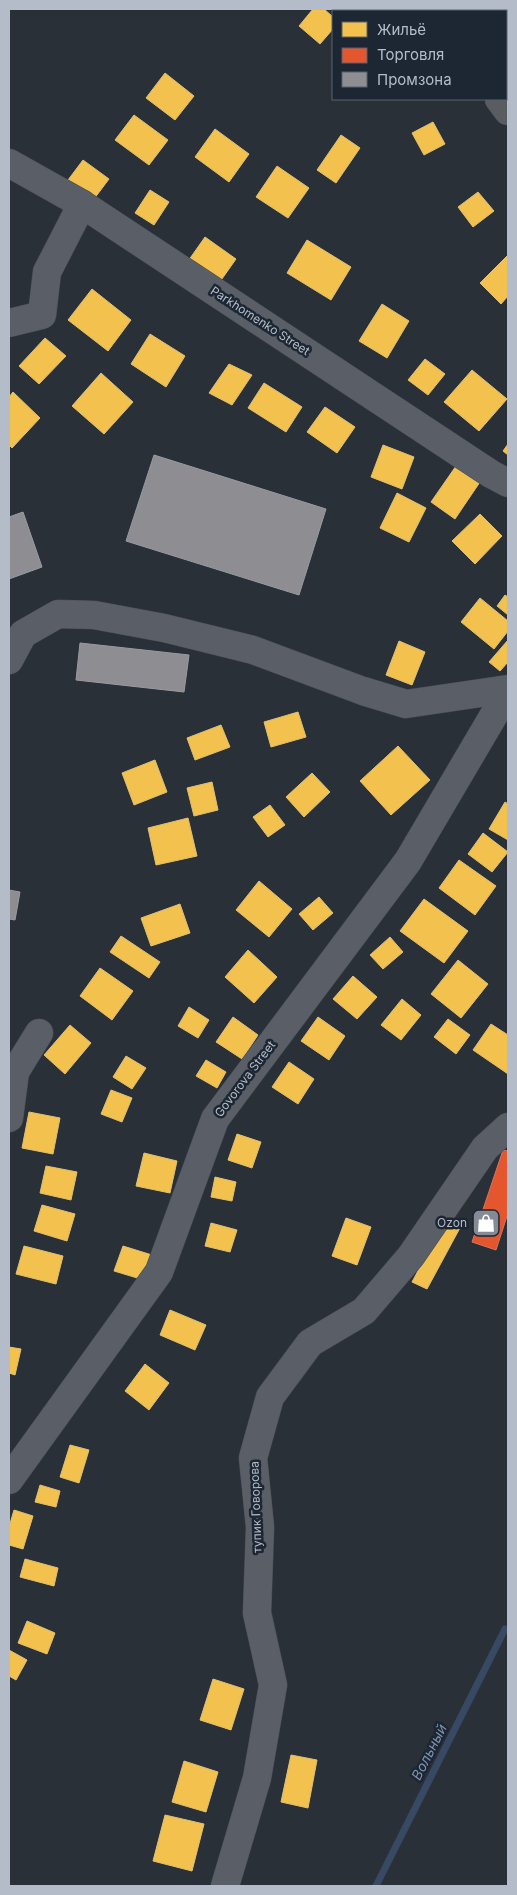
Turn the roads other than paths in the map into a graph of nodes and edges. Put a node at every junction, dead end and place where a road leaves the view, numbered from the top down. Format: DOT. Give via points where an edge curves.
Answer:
graph roads {
  1 [pos="499,100"];
  2 [pos="508,111"];
  3 [pos="9,163"];
  4 [pos="82,204"];
  5 [pos="9,323"];
  6 [pos="508,483"];
  7 [pos="9,660"];
  8 [pos="508,690"];
  9 [pos="38,1033"];
  10 [pos="9,1118"];
  11 [pos="508,1127"];
  12 [pos="9,1480"];
  13 [pos="225,1886"];
  1 -- 2 [label="highway"];
  3 -- 4 [label="street, Parkhomenko Street"];
  4 -- 5 [label="street" via="47,272 42,315"];
  4 -- 6 [label="street, Parkhomenko Street"];
  7 -- 8 [label="street" via="23,634 58,614 94,615 253,650 406,704"];
  8 -- 12 [label="street, Govorova Street" via="408,861 215,1118 159,1272"];
  9 -- 10 [label="street" via="15,1072"];
  11 -- 13 [label="street, тупик Говорова" via="484,1148 411,1256 364,1311 310,1343 270,1397 254,1458 260,1527 257,1613 273,1685 258,1778"];
}
